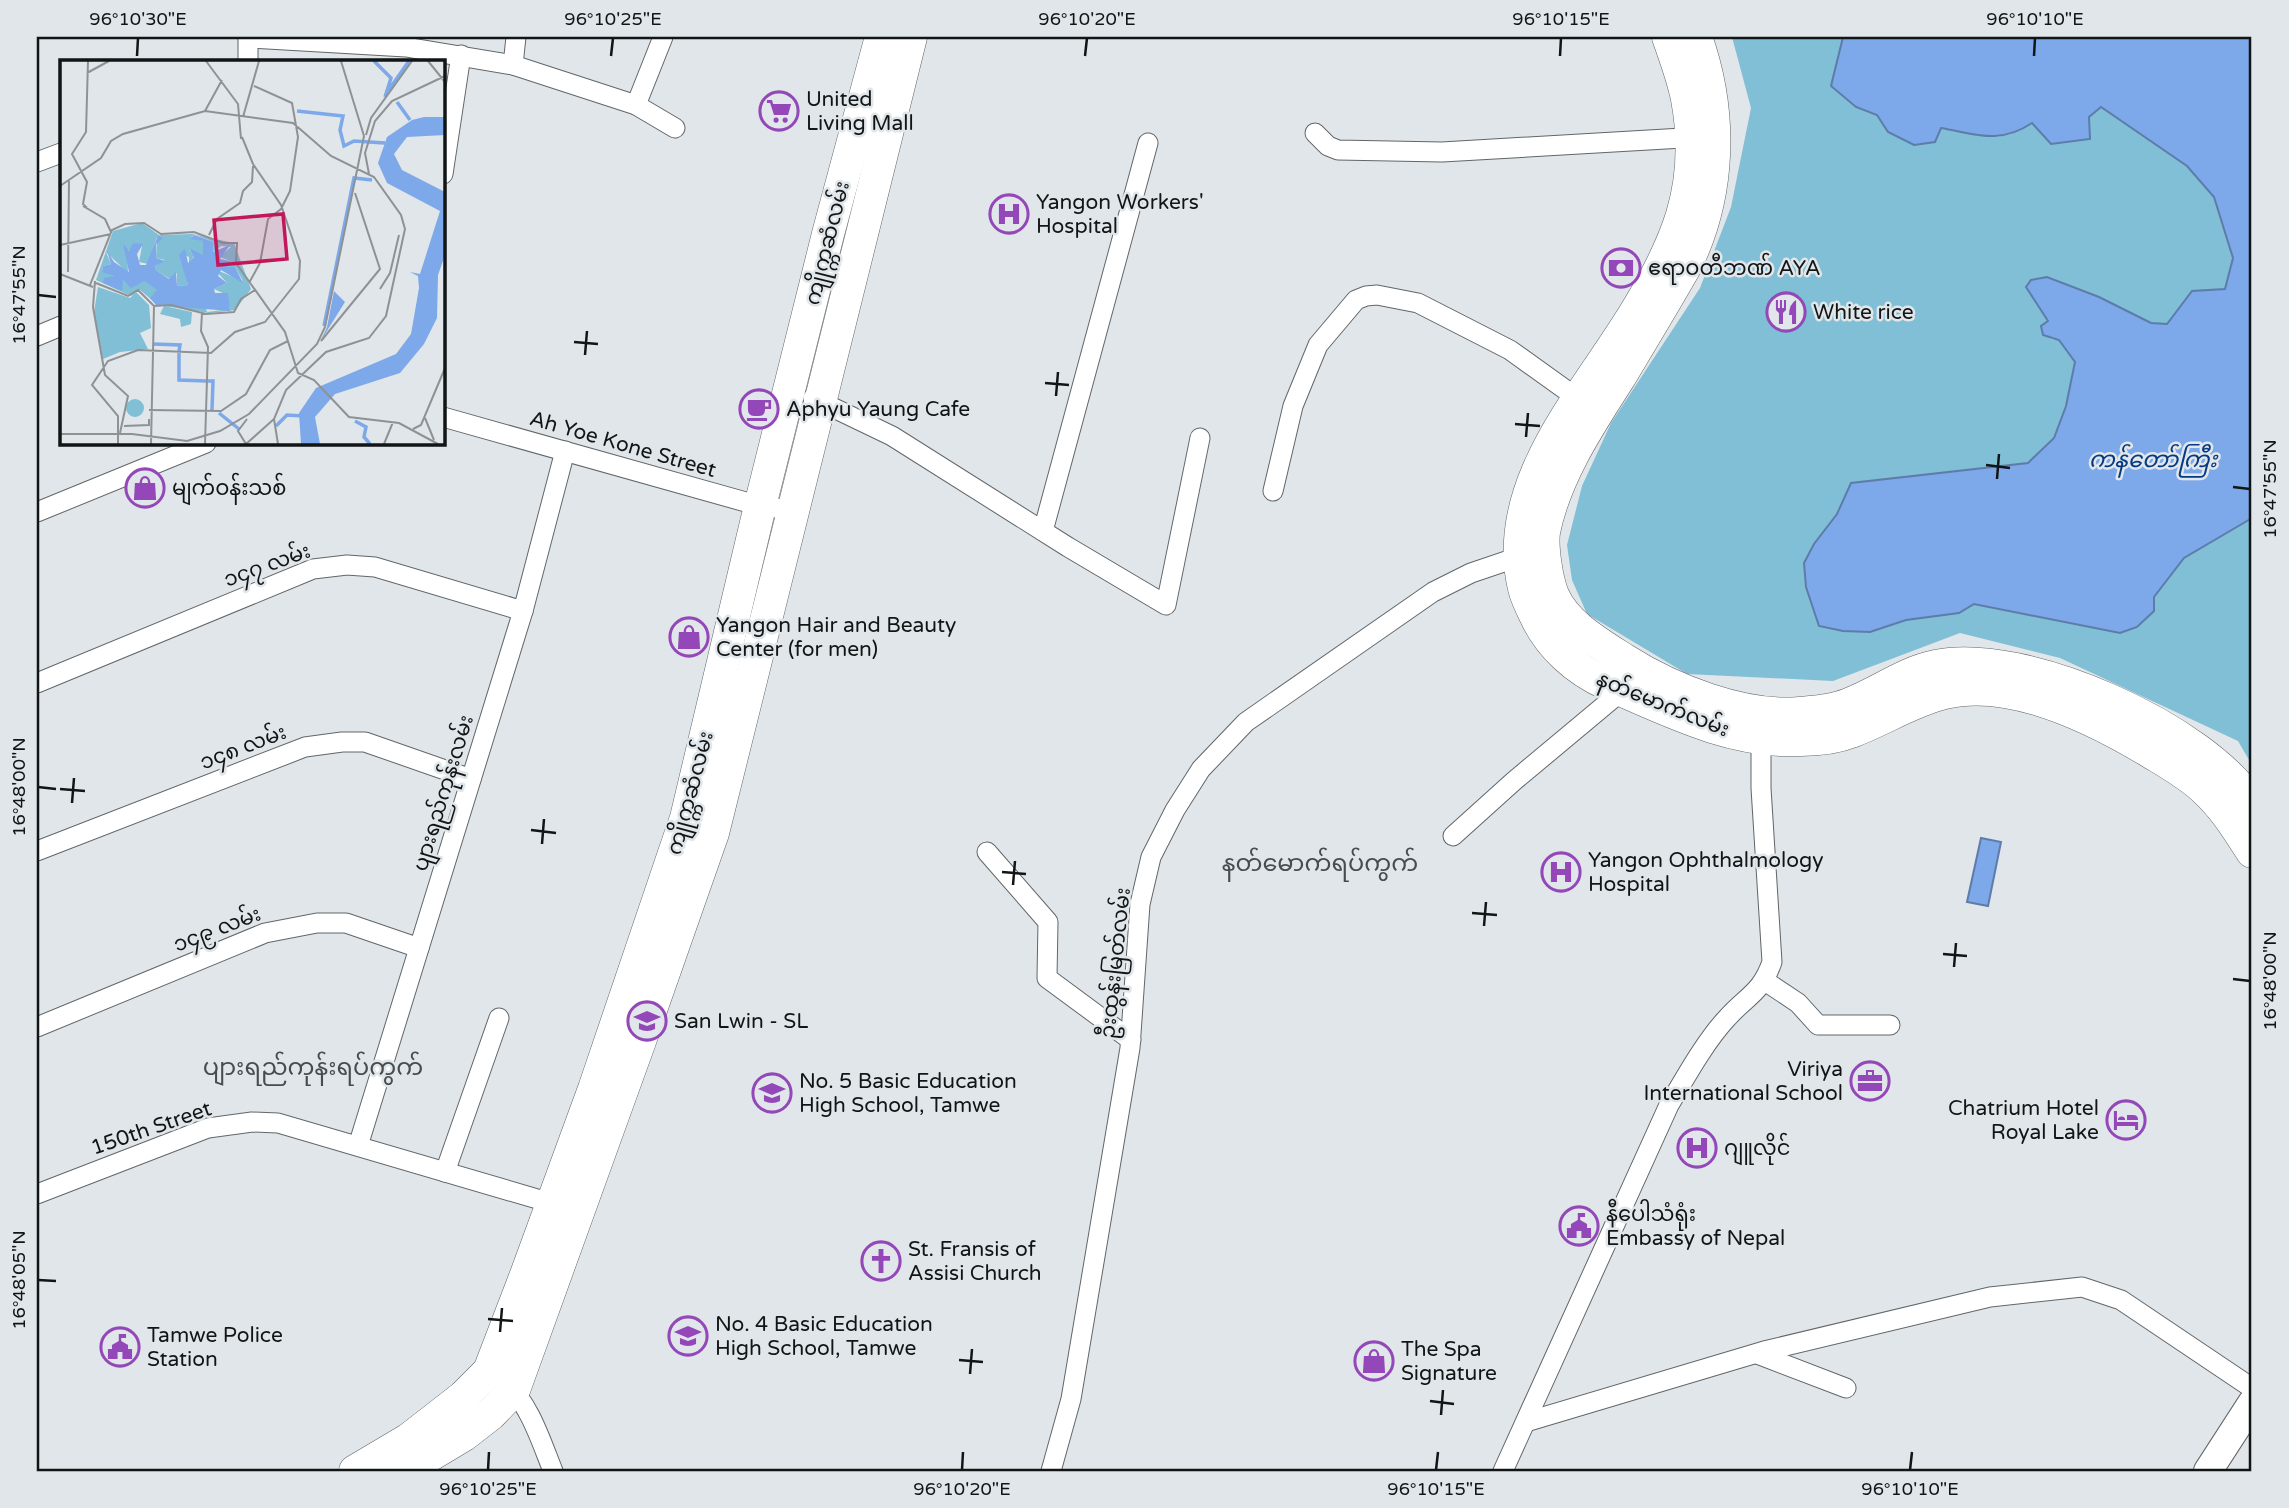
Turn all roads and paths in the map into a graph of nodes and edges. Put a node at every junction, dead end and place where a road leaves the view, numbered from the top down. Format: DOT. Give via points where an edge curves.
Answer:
graph roads {
  1 [pos="516,37"];
  2 [pos="663,37"];
  3 [pos="881,37"];
  4 [pos="911,37"];
  5 [pos="1668,37"];
  6 [pos="1696,37"];
  7 [pos="248,38"];
  8 [pos="406,42"];
  9 [pos="461,55"];
  10 [pos="248,60"];
  11 [pos="513,65"];
  12 [pos="636,105"];
  13 [pos="675,128"];
  14 [pos="1315,133"];
  15 [pos="1703,136"];
  16 [pos="1148,143"];
  17 [pos="60,153"];
  18 [pos="37,162"];
  19 [pos="444,167"];
  20 [pos="60,327"];
  21 [pos="37,336"];
  22 [pos="789,391"];
  23 [pos="1577,398"];
  24 [pos="821,400"];
  25 [pos="444,417"];
  26 [pos="1200,438"];
  27 [pos="204,444"];
  28 [pos="565,451"];
  29 [pos="1273,491"];
  30 [pos="760,506"];
  31 [pos="792,510"];
  32 [pos="37,512"];
  33 [pos="1043,531"];
  34 [pos="1532,553"];
  35 [pos="523,611"];
  36 [pos="37,683"];
  37 [pos="1623,690"];
  38 [pos="1761,726"];
  39 [pos="471,779"];
  40 [pos="2252,804"];
  41 [pos="1453,836"];
  42 [pos="37,851"];
  43 [pos="987,852"];
  44 [pos="2252,852"];
  45 [pos="419,948"];
  46 [pos="1765,981"];
  47 [pos="499,1018"];
  48 [pos="1890,1025"];
  49 [pos="37,1027"];
  50 [pos="1130,1040"];
  51 [pos="358,1146"];
  52 [pos="445,1172"];
  53 [pos="37,1194"];
  54 [pos="551,1203"];
  55 [pos="1757,1353"];
  56 [pos="489,1371"];
  57 [pos="1846,1388"];
  58 [pos="2252,1388"];
  59 [pos="514,1390"];
  60 [pos="2252,1403"];
  61 [pos="1526,1422"];
  62 [pos="419,1467"];
  63 [pos="355,1471"];
  64 [pos="553,1471"];
  65 [pos="1051,1471"];
  66 [pos="1503,1471"];
  67 [pos="2208,1471"];
  1 -- 11 [label="street"];
  2 -- 12 [label="street"];
  3 -- 22 [label="main road, ကျိုက္ကဆံလမ်း"];
  4 -- 24 [label="main road, ကျိုက္ကဆံလမ်း"];
  5 -- 15 [label="main road, နတ်မောက်လမ်း"];
  6 -- 15 [label="main road, နတ်မောက်လမ်း" via="1710,86"];
  7 -- 8 [label="street"];
  7 -- 10 [label="street"];
  8 -- 9 [label="street"];
  9 -- 11 [label="street"];
  9 -- 19 [label="street"];
  11 -- 12 [label="street"];
  12 -- 13 [label="street"];
  14 -- 15 [label="street" via="1338,149 1442,152"];
  15 -- 23 [label="main road, နတ်မောက်လမ်း" via="1675,235 1643,300"];
  15 -- 34 [label="main road, နတ်မောက်လမ်း" via="1714,175 1698,240 1589,425"];
  16 -- 33 [label="street"];
  17 -- 18 [label="street"];
  20 -- 21 [label="street"];
  22 -- 24 [label="street"];
  22 -- 30 [label="main road, ကျိုက္ကဆံလမ်း"];
  23 -- 29 [label="street" via="1510,350 1418,303 1366,296 1356,300 1318,345 1293,406"];
  23 -- 34 [label="main road, နတ်မောက်လမ်း" via="1541,465 1524,512"];
  24 -- 31 [label="main road, ကျိုက္ကဆံလမ်း"];
  24 -- 33 [label="street" via="892,436"];
  25 -- 28 [label="street, Ah Yoe Kone Street"];
  26 -- 33 [label="street" via="1166,605"];
  27 -- 32 [label="street"];
  28 -- 30 [label="street, Ah Yoe Kone Street"];
  28 -- 35 [label="street, ပျားရည်ကုန်းလမ်း"];
  30 -- 31 [label="street, Ah Yoe Kone Street"];
  30 -- 54 [label="main road, ကျိုက္ကဆံလမ်း" via="686,818"];
  31 -- 59 [label="main road, ကျိုက္ကဆံလမ်း" via="713,833"];
  34 -- 37 [label="main road, နတ်မောက်လမ်း" via="1524,590 1543,631 1571,662"];
  34 -- 38 [label="main road, နတ်မောက်လမ်း" via="1569,619 1606,647 1640,669 1730,706"];
  34 -- 50 [label="street, ဦးထွန်းမြတ်လမ်း" via="1471,573 1433,592 1246,723 1201,769 1151,858 1140,904"];
  35 -- 36 [label="street, ၁၄၇ လမ်း" via="375,567 313,569"];
  35 -- 39 [label="street, ပျားရည်ကုန်းလမ်း"];
  37 -- 38 [label="main road, နတ်မောက်လမ်း" via="1711,726"];
  37 -- 41 [label="street"];
  38 -- 40 [label="main road, နတ်မောက်လမ်း" via="1840,708 1936,666 1967,662 2009,666 2060,681 2159,724 2223,769"];
  38 -- 44 [label="main road, နတ်မောက်လမ်း" via="1798,741 1848,734 1942,693 1986,690 2025,696 2122,735 2178,769 2224,809"];
  38 -- 46 [label="street" via="1772,962"];
  39 -- 42 [label="street, ၁၄၈ လမ်း" via="365,742 304,747"];
  39 -- 45 [label="street, ပျားရည်ကုန်းလမ်း"];
  43 -- 50 [label="street" via="1048,922 1047,978"];
  45 -- 49 [label="street, ၁၄၉ လမ်း" via="346,923 317,923 265,933"];
  45 -- 51 [label="street, ပျားရည်ကုန်းလမ်း"];
  46 -- 48 [label="street" via="1798,1003 1818,1025"];
  46 -- 61 [label="street" via="1727,1017 1669,1105"];
  47 -- 52 [label="street"];
  50 -- 65 [label="street, ဦးထွန်းမြတ်လမ်း" via="1071,1399"];
  51 -- 52 [label="street, 150th Street"];
  51 -- 53 [label="street, 150th Street" via="278,1124 208,1128"];
  52 -- 54 [label="street, 150th Street"];
  54 -- 56 [label="main road, ကျိုက္ကဆံလမ်း"];
  55 -- 57 [label="street"];
  55 -- 58 [label="street" via="1990,1297 2082,1287 2121,1300"];
  55 -- 61 [label="street"];
  56 -- 59 [label="street"];
  56 -- 63 [label="main road, ကျိုက္ကဆံလမ်း" via="409,1439"];
  59 -- 62 [label="main road, ကျိုက္ကဆံလမ်း" via="491,1414"];
  59 -- 64 [label="street"];
  60 -- 67 [label="main road"];
  61 -- 66 [label="street"];
}
